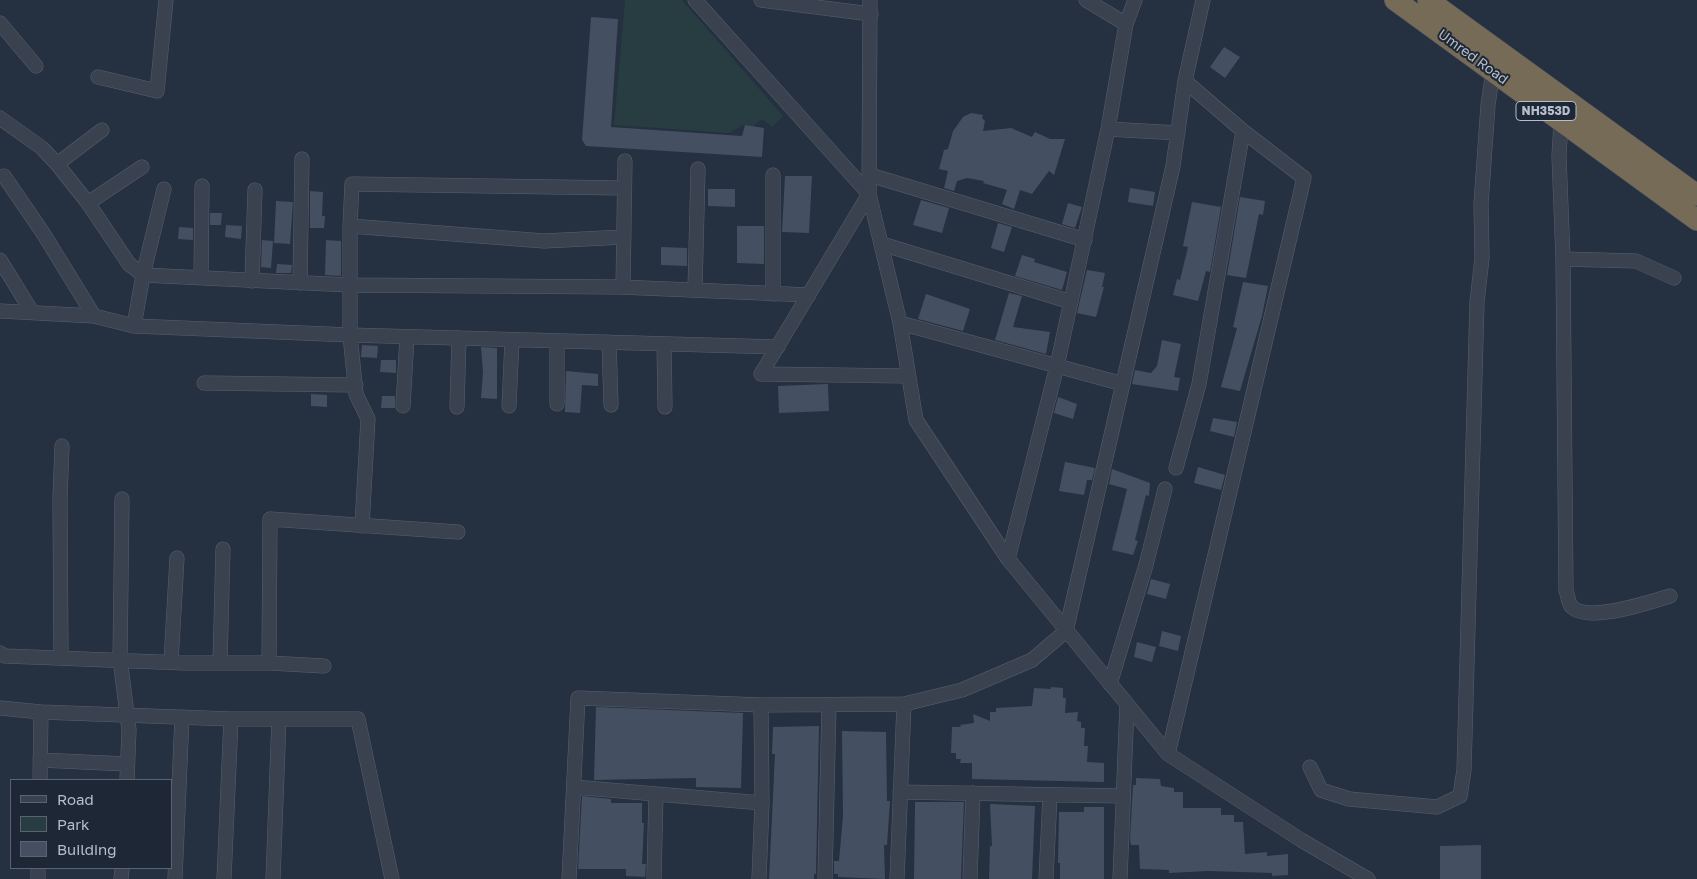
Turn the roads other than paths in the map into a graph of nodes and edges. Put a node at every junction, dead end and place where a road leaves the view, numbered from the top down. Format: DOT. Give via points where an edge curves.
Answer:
graph roads {
  1 [pos="166,0"];
  2 [pos="695,0"];
  3 [pos="761,0"];
  4 [pos="870,0"];
  5 [pos="1086,0"];
  6 [pos="1135,0"];
  7 [pos="1204,0"];
  8 [pos="1394,0"];
  9 [pos="1428,0"];
  10 [pos="871,14"];
  11 [pos="0,23"];
  12 [pos="1126,24"];
  13 [pos="36,66"];
  14 [pos="1493,71"];
  15 [pos="98,77"];
  16 [pos="1185,81"];
  17 [pos="0,118"];
  18 [pos="1561,122"];
  19 [pos="1108,129"];
  20 [pos="102,130"];
  21 [pos="1243,131"];
  22 [pos="1178,133"];
  23 [pos="302,159"];
  24 [pos="625,161"];
  25 [pos="57,164"];
  26 [pos="142,167"];
  27 [pos="698,169"];
  28 [pos="773,175"];
  29 [pos="870,175"];
  30 [pos="4,176"];
  31 [pos="202,186"];
  32 [pos="624,188"];
  33 [pos="164,189"];
  34 [pos="255,190"];
  35 [pos="869,194"];
  36 [pos="1697,195"];
  37 [pos="88,203"];
  38 [pos="1697,220"];
  39 [pos="350,226"];
  40 [pos="624,237"];
  41 [pos="1085,240"];
  42 [pos="882,244"];
  43 [pos="1563,259"];
  44 [pos="0,260"];
  45 [pos="143,276"];
  46 [pos="201,278"];
  47 [pos="1674,278"];
  48 [pos="252,281"];
  49 [pos="300,283"];
  50 [pos="349,285"];
  51 [pos="623,287"];
  52 [pos="694,290"];
  53 [pos="773,294"];
  54 [pos="808,295"];
  55 [pos="1071,302"];
  56 [pos="0,311"];
  57 [pos="32,312"];
  58 [pos="94,316"];
  59 [pos="900,323"];
  60 [pos="134,326"];
  61 [pos="350,336"];
  62 [pos="407,337"];
  63 [pos="459,338"];
  64 [pos="512,340"];
  65 [pos="557,341"];
  66 [pos="609,342"];
  67 [pos="664,344"];
  68 [pos="778,347"];
  69 [pos="1057,366"];
  70 [pos="908,376"];
  71 [pos="204,383"];
  72 [pos="1123,384"];
  73 [pos="356,385"];
  74 [pos="557,404"];
  75 [pos="402,406"];
  76 [pos="509,406"];
  77 [pos="611,406"];
  78 [pos="457,407"];
  79 [pos="666,407"];
  80 [pos="62,446"];
  81 [pos="1176,468"];
  82 [pos="1165,489"];
  83 [pos="122,499"];
  84 [pos="362,526"];
  85 [pos="458,532"];
  86 [pos="223,550"];
  87 [pos="177,558"];
  88 [pos="1008,559"];
  89 [pos="1670,596"];
  90 [pos="1066,631"];
  91 [pos="0,653"];
  92 [pos="61,658"];
  93 [pos="120,659"];
  94 [pos="171,662"];
  95 [pos="220,663"];
  96 [pos="269,663"];
  97 [pos="324,666"];
  98 [pos="1110,684"];
  99 [pos="829,704"];
  100 [pos="904,704"];
  101 [pos="761,705"];
  102 [pos="1127,705"];
  103 [pos="0,708"];
  104 [pos="41,712"];
  105 [pos="126,714"];
  106 [pos="182,717"];
  107 [pos="230,719"];
  108 [pos="279,719"];
  109 [pos="1168,754"];
  110 [pos="40,760"];
  111 [pos="128,764"];
  112 [pos="1310,767"];
  113 [pos="40,779"];
  114 [pos="127,779"];
  115 [pos="574,787"];
  116 [pos="900,792"];
  117 [pos="973,793"];
  118 [pos="656,794"];
  119 [pos="1050,795"];
  120 [pos="1124,796"];
  121 [pos="762,803"];
  122 [pos="175,879"];
  123 [pos="224,879"];
  124 [pos="273,879"];
  125 [pos="392,879"];
  126 [pos="569,879"];
  127 [pos="654,879"];
  128 [pos="760,879"];
  129 [pos="825,879"];
  130 [pos="897,879"];
  131 [pos="970,879"];
  132 [pos="1046,879"];
  133 [pos="1120,879"];
  134 [pos="1368,879"];
  1 -- 15 [label="street" via="157,91"];
  2 -- 35 [label="street"];
  3 -- 10 [label="street"];
  4 -- 10 [label="street"];
  5 -- 12 [label="street"];
  6 -- 12 [label="street"];
  7 -- 16 [label="street"];
  8 -- 14 [label="highway, Umred Road / NH353D"];
  9 -- 36 [label="highway, NH353D"];
  10 -- 29 [label="street"];
  11 -- 13 [label="street"];
  12 -- 19 [label="street"];
  14 -- 18 [label="highway, Umred Road / NH353D"];
  14 -- 112 [label="street" via="1481,204 1482,258 1477,302 1464,770 1460,796 1438,807 1349,799 1321,790"];
  16 -- 21 [label="street"];
  16 -- 22 [label="street"];
  17 -- 25 [label="street" via="42,148"];
  18 -- 38 [label="highway, Umred Road / NH353D"];
  18 -- 43 [label="street"];
  19 -- 22 [label="street"];
  19 -- 41 [label="street"];
  20 -- 25 [label="street"];
  21 -- 81 [label="street" via="1199,384"];
  21 -- 109 [label="street" via="1304,178"];
  22 -- 72 [label="street"];
  23 -- 49 [label="street"];
  24 -- 32 [label="street"];
  25 -- 37 [label="street"];
  26 -- 37 [label="street"];
  27 -- 52 [label="street"];
  28 -- 53 [label="street"];
  29 -- 35 [label="street"];
  29 -- 41 [label="street"];
  30 -- 58 [label="street" via="43,232"];
  31 -- 46 [label="street"];
  32 -- 39 [label="street" via="352,184"];
  32 -- 40 [label="street"];
  33 -- 45 [label="street"];
  34 -- 48 [label="street"];
  35 -- 42 [label="street"];
  35 -- 54 [label="street"];
  37 -- 45 [label="street" via="130,264"];
  39 -- 40 [label="street" via="544,241"];
  39 -- 50 [label="street"];
  40 -- 51 [label="street"];
  41 -- 55 [label="street"];
  42 -- 55 [label="street"];
  42 -- 59 [label="street"];
  43 -- 47 [label="street" via="1636,261"];
  43 -- 89 [label="street" via="1566,591 1570,605 1582,613 1597,614"];
  44 -- 57 [label="street"];
  45 -- 46 [label="street"];
  45 -- 60 [label="street"];
  46 -- 48 [label="street"];
  48 -- 49 [label="street"];
  49 -- 50 [label="street"];
  50 -- 51 [label="street"];
  50 -- 61 [label="street"];
  51 -- 52 [label="street"];
  52 -- 53 [label="street"];
  53 -- 54 [label="street"];
  54 -- 68 [label="street"];
  55 -- 69 [label="street"];
  56 -- 57 [label="street"];
  57 -- 58 [label="street"];
  58 -- 60 [label="street"];
  59 -- 69 [label="street"];
  59 -- 70 [label="street"];
  60 -- 61 [label="street"];
  61 -- 62 [label="street"];
  61 -- 73 [label="street"];
  62 -- 63 [label="street"];
  62 -- 75 [label="street"];
  63 -- 64 [label="street"];
  63 -- 78 [label="street"];
  64 -- 65 [label="street"];
  64 -- 76 [label="street"];
  65 -- 66 [label="street"];
  65 -- 74 [label="street"];
  66 -- 67 [label="street"];
  66 -- 77 [label="street"];
  67 -- 68 [label="street"];
  67 -- 79 [label="street"];
  68 -- 70 [label="street" via="762,374"];
  69 -- 72 [label="street"];
  69 -- 88 [label="street"];
  70 -- 88 [label="street" via="916,420"];
  71 -- 73 [label="street"];
  72 -- 90 [label="street"];
  73 -- 84 [label="street" via="356,394 368,419"];
  80 -- 92 [label="street"];
  82 -- 98 [label="street"];
  83 -- 93 [label="street"];
  84 -- 85 [label="street"];
  84 -- 96 [label="street" via="270,519"];
  86 -- 95 [label="street"];
  87 -- 94 [label="street"];
  88 -- 90 [label="street"];
  90 -- 98 [label="street"];
  90 -- 100 [label="street" via="1032,660 962,690"];
  91 -- 92 [label="street" via="5,656"];
  92 -- 93 [label="street"];
  93 -- 94 [label="street"];
  93 -- 105 [label="street"];
  94 -- 95 [label="street"];
  95 -- 96 [label="street"];
  96 -- 97 [label="street"];
  98 -- 102 [label="street"];
  99 -- 100 [label="street"];
  99 -- 101 [label="street"];
  99 -- 129 [label="street"];
  100 -- 116 [label="street"];
  101 -- 115 [label="street" via="578,698"];
  101 -- 121 [label="street"];
  102 -- 109 [label="street"];
  102 -- 120 [label="street"];
  103 -- 104 [label="street"];
  104 -- 105 [label="street"];
  104 -- 110 [label="street"];
  105 -- 106 [label="street"];
  105 -- 111 [label="street"];
  106 -- 107 [label="street"];
  106 -- 122 [label="street"];
  107 -- 108 [label="street"];
  107 -- 123 [label="street"];
  108 -- 124 [label="street"];
  108 -- 125 [label="street" via="358,719"];
  109 -- 134 [label="street"];
  110 -- 111 [label="street"];
  110 -- 113 [label="street"];
  111 -- 114 [label="street"];
  115 -- 118 [label="street"];
  115 -- 126 [label="street"];
  116 -- 117 [label="street"];
  116 -- 130 [label="street"];
  117 -- 119 [label="street"];
  117 -- 131 [label="street"];
  118 -- 121 [label="street"];
  118 -- 127 [label="street"];
  119 -- 120 [label="street"];
  119 -- 132 [label="street"];
  120 -- 133 [label="street"];
  121 -- 128 [label="street"];
}
